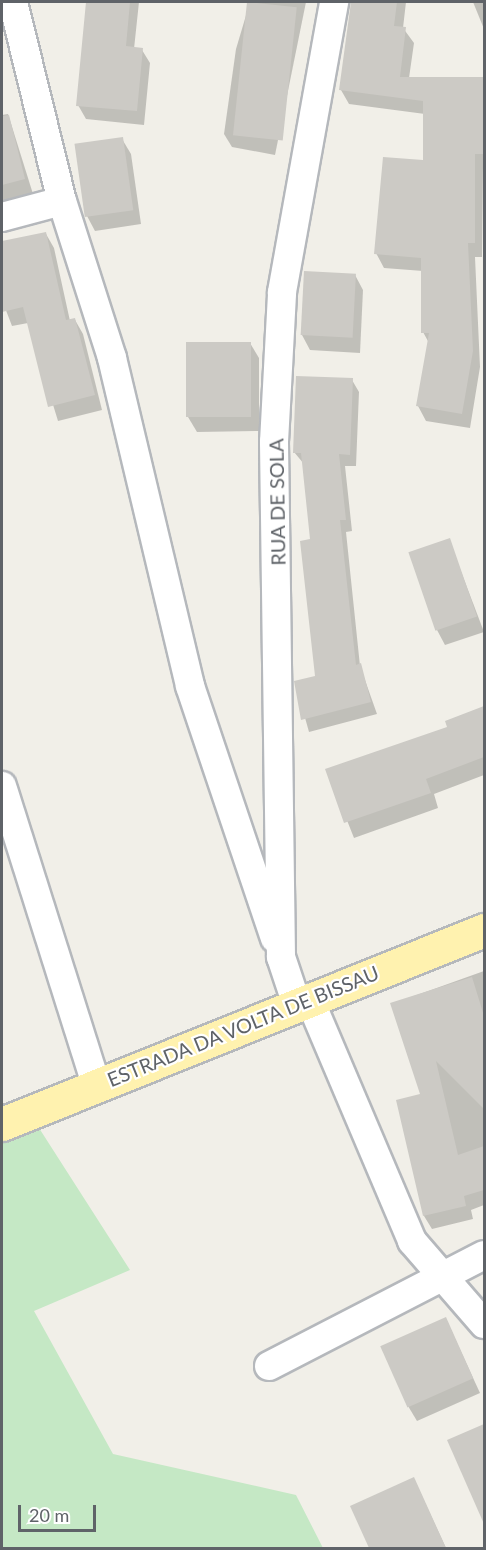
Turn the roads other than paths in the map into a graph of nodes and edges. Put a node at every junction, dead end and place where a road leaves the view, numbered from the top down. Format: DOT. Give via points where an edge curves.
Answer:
graph roads {
  1 [pos="13,2"];
  2 [pos="334,2"];
  3 [pos="62,201"];
  4 [pos="2,217"];
  5 [pos="2,786"];
  6 [pos="484,930"];
  7 [pos="282,957"];
  8 [pos="303,1002"];
  9 [pos="96,1085"];
  10 [pos="2,1124"];
  11 [pos="484,1255"];
  12 [pos="439,1275"];
  13 [pos="484,1324"];
  14 [pos="269,1366"];
  1 -- 3 [label="street"];
  2 -- 7 [label="street, RUA DE SOLA" via="299,177 278,346 274,442"];
  3 -- 4 [label="street"];
  3 -- 7 [label="street" via="112,358 190,686 222,794"];
  5 -- 9 [label="street"];
  6 -- 8 [label="main road, ESTRADA DA VOLTA DE BISSAU"];
  7 -- 8 [label="street, RUA DE SOLA"];
  8 -- 9 [label="main road, ESTRADA DA VOLTA DE BISSAU"];
  8 -- 12 [label="street, RUA DE SOLA" via="412,1241"];
  9 -- 10 [label="main road, ESTRADA DA VOLTA DE BISSAU"];
  11 -- 12 [label="street"];
  12 -- 13 [label="street, RUA DE SOLA" via="453,1283"];
  12 -- 14 [label="street"];
}
